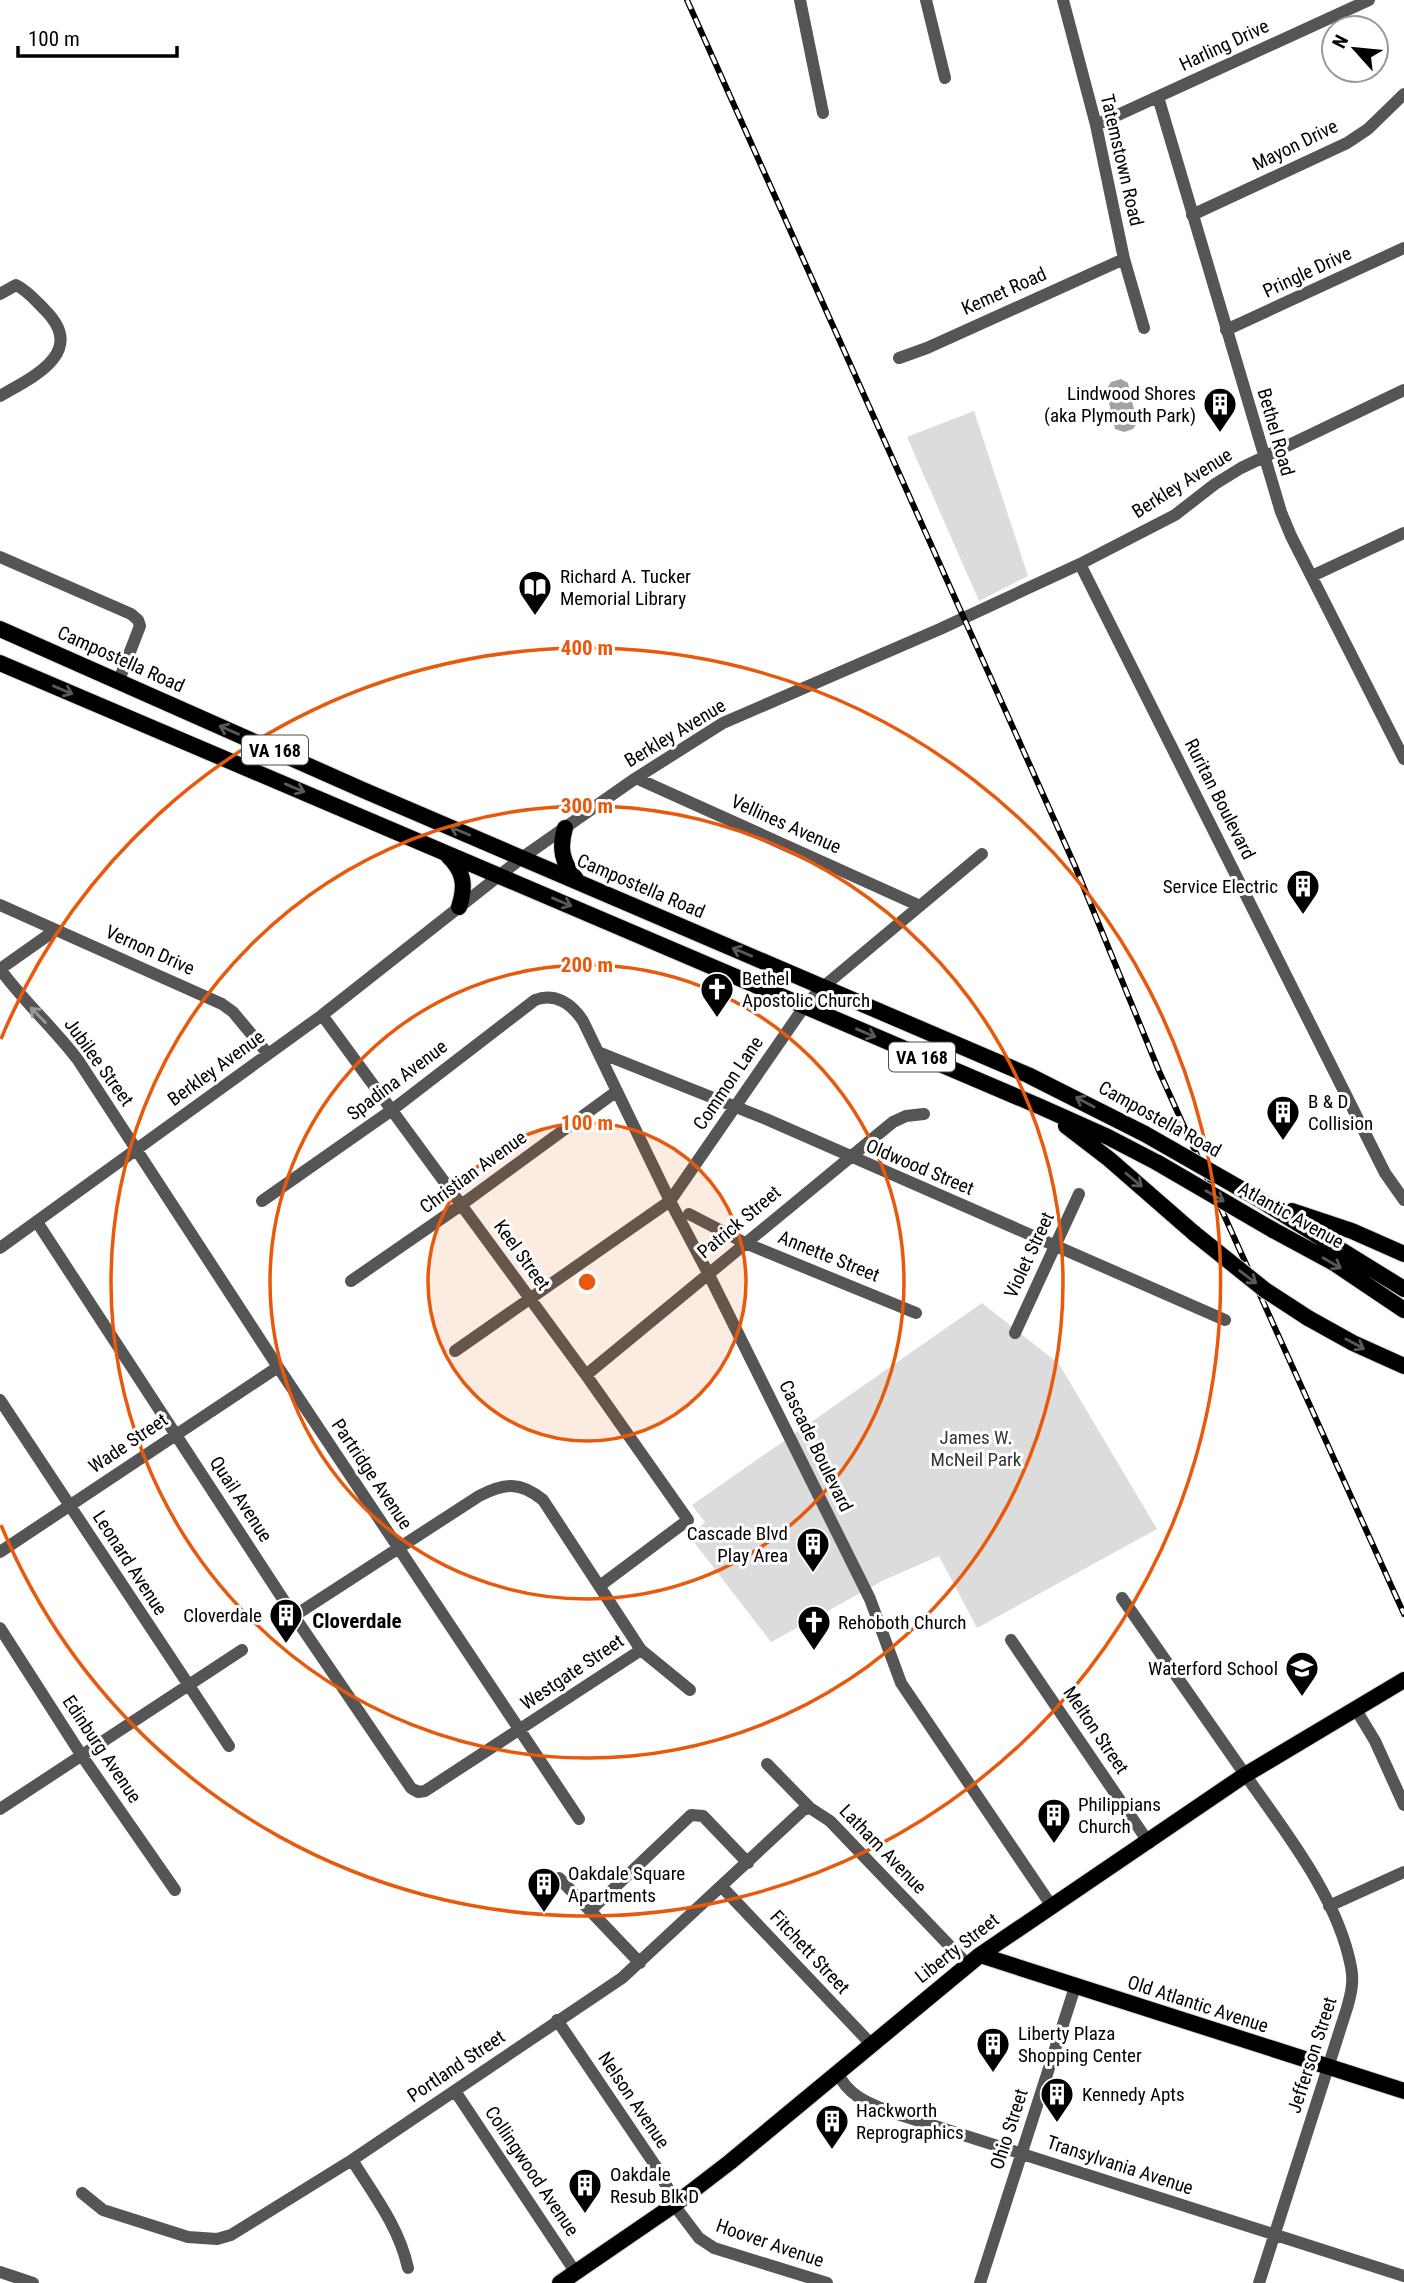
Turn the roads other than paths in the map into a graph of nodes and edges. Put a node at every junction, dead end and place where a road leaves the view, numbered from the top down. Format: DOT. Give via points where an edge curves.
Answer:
graph roads {
  1 [pos="800,0"];
  2 [pos="926,0"];
  3 [pos="1063,0"];
  4 [pos="1369,0"];
  5 [pos="945,78"];
  6 [pos="1404,94"];
  7 [pos="1158,97"];
  8 [pos="823,113"];
  9 [pos="1096,125"];
  10 [pos="1192,215"];
  11 [pos="1404,248"];
  12 [pos="1124,259"];
  13 [pos="0,293"];
  14 [pos="1144,328"];
  15 [pos="1226,330"];
  16 [pos="899,358"];
  17 [pos="1404,390"];
  18 [pos="0,396"];
  19 [pos="1264,457"];
  20 [pos="1404,533"];
  21 [pos="0,557"];
  22 [pos="1080,564"];
  23 [pos="1312,576"];
  24 [pos="0,629"];
  25 [pos="0,663"];
  26 [pos="119,680"];
  27 [pos="1404,759"];
  28 [pos="636,778"];
  29 [pos="565,828"];
  30 [pos="444,851"];
  31 [pos="982,854"];
  32 [pos="523,858"];
  33 [pos="499,875"];
  34 [pos="577,881"];
  35 [pos="0,905"];
  36 [pos="920,906"];
  37 [pos="459,907"];
  38 [pos="54,931"];
  39 [pos="0,969"];
  40 [pos="823,987"];
  41 [pos="557,999"];
  42 [pos="804,1006"];
  43 [pos="322,1015"];
  44 [pos="597,1052"];
  45 [pos="268,1054"];
  46 [pos="617,1091"];
  47 [pos="735,1108"];
  48 [pos="1041,1108"];
  49 [pos="392,1110"];
  50 [pos="924,1114"];
  51 [pos="137,1149"];
  52 [pos="848,1157"];
  53 [pos="1079,1194"];
  54 [pos="1257,1198"];
  55 [pos="1404,1200"];
  56 [pos="262,1201"];
  57 [pos="670,1201"];
  58 [pos="461,1205"];
  59 [pos="690,1214"];
  60 [pos="37,1222"];
  61 [pos="745,1242"];
  62 [pos="1054,1246"];
  63 [pos="0,1248"];
  64 [pos="1404,1254"];
  65 [pos="708,1273"];
  66 [pos="351,1281"];
  67 [pos="1404,1289"];
  68 [pos="531,1300"];
  69 [pos="1404,1310"];
  70 [pos="916,1313"];
  71 [pos="1225,1320"];
  72 [pos="1015,1333"];
  73 [pos="455,1351"];
  74 [pos="1404,1366"];
  75 [pos="278,1367"];
  76 [pos="586,1375"];
  77 [pos="0,1400"];
  78 [pos="176,1435"];
  79 [pos="69,1506"];
  80 [pos="397,1547"];
  81 [pos="0,1552"];
  82 [pos="601,1585"];
  83 [pos="1122,1598"];
  84 [pos="294,1616"];
  85 [pos="0,1628"];
  86 [pos="1012,1640"];
  87 [pos="242,1650"];
  88 [pos="641,1650"];
  89 [pos="1404,1680"];
  90 [pos="188,1686"];
  91 [pos="690,1690"];
  92 [pos="1355,1708"];
  93 [pos="520,1730"];
  94 [pos="229,1746"];
  95 [pos="82,1756"];
  96 [pos="767,1764"];
  97 [pos="1245,1776"];
  98 [pos="418,1792"];
  99 [pos="1404,1805"];
  100 [pos="810,1808"];
  101 [pos="0,1809"];
  102 [pos="579,1819"];
  103 [pos="1149,1843"];
  104 [pos="748,1863"];
  105 [pos="1404,1872"];
  106 [pos="559,1878"];
  107 [pos="722,1887"];
  108 [pos="175,1890"];
  109 [pos="1051,1905"];
  110 [pos="1329,1906"];
  111 [pos="590,1910"];
  112 [pos="974,1960"];
  113 [pos="640,1963"];
  114 [pos="1075,1987"];
  115 [pos="557,2020"];
  116 [pos="870,2044"];
  117 [pos="1328,2067"];
  118 [pos="837,2072"];
  119 [pos="455,2091"];
  120 [pos="1404,2091"];
  121 [pos="1021,2153"];
  122 [pos="352,2160"];
  123 [pos="82,2193"];
  124 [pos="674,2204"];
  125 [pos="1275,2235"];
  126 [pos="408,2268"];
  127 [pos="0,2272"];
  128 [pos="576,2273"];
  129 [pos="1404,2276"];
  130 [pos="33,2283"];
  131 [pos="560,2283"];
  132 [pos="827,2283"];
  133 [pos="980,2283"];
  134 [pos="1259,2283"];
  1 -- 8 [label="street"];
  2 -- 5 [label="street"];
  3 -- 9 [label="street, Tatemstown Road"];
  4 -- 7 [label="street, Harling Drive"];
  6 -- 10 [label="street, Mayon Drive" via="1347,143"];
  7 -- 9 [label="street, Harling Drive"];
  7 -- 10 [label="street, Bethel Road"];
  9 -- 12 [label="street, Tatemstown Road"];
  10 -- 15 [label="street, Bethel Road"];
  11 -- 15 [label="street, Pringle Drive"];
  12 -- 14 [label="street, Tatemstown Road"];
  12 -- 16 [label="street, Kemet Road"];
  13 -- 18 [label="street" via="16,285 24,289 53,318 59,338 55,358 46,369"];
  15 -- 19 [label="street, Bethel Road"];
  17 -- 19 [label="street, Berkley Avenue"];
  19 -- 22 [label="street, Berkley Avenue" via="1215,484 1175,515"];
  19 -- 23 [label="street, Bethel Road" via="1281,512"];
  20 -- 23 [label="street"];
  21 -- 26 [label="street" via="138,620 140,626"];
  22 -- 28 [label="street, Berkley Avenue" via="723,723"];
  22 -- 55 [label="street, Ruritan Boulevard" via="1385,1173"];
  23 -- 27 [label="street, Bethel Road"];
  24 -- 26 [label="main road, Campostella Road / VA 168"];
  25 -- 30 [label="main road, VA 168, one-way"];
  32 -- 26 [label="main road, Campostella Road / VA 168, one-way"];
  28 -- 29 [label="street, Berkley Avenue"];
  28 -- 36 [label="street, Vellines Avenue"];
  29 -- 32 [label="street, Berkley Avenue"];
  29 -- 34 [label="main road" via="562,854"];
  30 -- 33 [label="main road, VA 168"];
  30 -- 37 [label="main road" via="463,877"];
  31 -- 36 [label="street, Common Lane"];
  32 -- 33 [label="street, Berkley Avenue"];
  32 -- 34 [label="main road, Campostella Road / VA 168"];
  33 -- 37 [label="street, Berkley Avenue"];
  33 -- 42 [label="main road, VA 168, one-way"];
  40 -- 34 [label="main road, Campostella Road / VA 168, one-way"];
  35 -- 38 [label="street, Vernon Drive"];
  36 -- 40 [label="street, Common Lane"];
  37 -- 43 [label="street, Berkley Avenue"];
  38 -- 39 [label="street"];
  38 -- 45 [label="street, Vernon Drive" via="222,1004"];
  51 -- 39 [label="street, Jubilee Street, one-way" via="78,1060"];
  40 -- 42 [label="street, Common Lane"];
  54 -- 40 [label="main road, Campostella Road / VA 168, one-way, bridge" via="1028,1074"];
  41 -- 44 [label="street, Cascade Boulevard" via="578,1013"];
  41 -- 49 [label="street, Spadina Avenue" via="542,997 523,1008"];
  42 -- 47 [label="street, Common Lane"];
  42 -- 48 [label="main road, VA 168, one-way"];
  43 -- 45 [label="street, Berkley Avenue"];
  43 -- 49 [label="street, Keel Street"];
  44 -- 46 [label="street, Cascade Boulevard"];
  44 -- 47 [label="street, Oldwood Street"];
  45 -- 51 [label="street, Berkley Avenue"];
  46 -- 57 [label="street, Cascade Boulevard"];
  46 -- 58 [label="street, Christian Avenue"];
  47 -- 52 [label="street, Oldwood Street"];
  47 -- 57 [label="street, Common Lane"];
  48 -- 69 [label="main road, Atlantic Avenue / VA 168, one-way, bridge" via="1158,1163 1334,1263"];
  48 -- 74 [label="main road, one-way, bridge" via="1257,1284 1308,1318"];
  49 -- 56 [label="street, Spadina Avenue"];
  49 -- 58 [label="street, Keel Street"];
  50 -- 52 [label="street, Patrick Street" via="899,1118"];
  51 -- 60 [label="street, Berkley Avenue"];
  51 -- 75 [label="street, Partridge Avenue"];
  52 -- 61 [label="street, Patrick Street"];
  52 -- 62 [label="street, Oldwood Street"];
  53 -- 62 [label="street, Violet Street"];
  54 -- 64 [label="main road"];
  54 -- 67 [label="main road, Atlantic Avenue / VA 168"];
  57 -- 65 [label="street, Cascade Boulevard"];
  57 -- 68 [label="street, Common Lane"];
  58 -- 66 [label="street, Christian Avenue"];
  58 -- 68 [label="street, Keel Street"];
  59 -- 61 [label="street, Annette Street"];
  60 -- 63 [label="street, Berkley Avenue"];
  60 -- 78 [label="street, Quail Avenue"];
  61 -- 65 [label="street, Patrick Street"];
  61 -- 70 [label="street, Annette Street"];
  62 -- 71 [label="street, Oldwood Street"];
  62 -- 72 [label="street, Violet Street"];
  65 -- 76 [label="street, Patrick Street"];
  65 -- 109 [label="street, Cascade Boulevard" via="870,1599 901,1683"];
  68 -- 73 [label="street, Common Lane"];
  68 -- 76 [label="street, Keel Street"];
  75 -- 78 [label="street, Wade Street"];
  75 -- 80 [label="street, Partridge Avenue"];
  76 -- 82 [label="street, Keel Street" via="688,1520"];
  77 -- 79 [label="street, Leonard Avenue"];
  78 -- 79 [label="street, Wade Street"];
  78 -- 84 [label="street, Quail Avenue"];
  79 -- 81 [label="street, Wade Street"];
  79 -- 90 [label="street, Leonard Avenue"];
  80 -- 82 [label="street, Westgate Street" via="493,1489 516,1486 543,1500"];
  80 -- 84 [label="street"];
  80 -- 93 [label="street, Partridge Avenue"];
  82 -- 88 [label="street, Westgate Street"];
  83 -- 97 [label="street, Jefferson Street"];
  84 -- 98 [label="street, Quail Avenue" via="406,1783"];
  85 -- 95 [label="street, Edinburg Avenue"];
  86 -- 103 [label="street, Melton Street"];
  87 -- 90 [label="street"];
  88 -- 91 [label="street"];
  88 -- 93 [label="street, Westgate Street"];
  89 -- 92 [label="main road, Liberty Street"];
  90 -- 94 [label="street, Leonard Avenue"];
  90 -- 95 [label="street"];
  92 -- 97 [label="main road, Liberty Street"];
  92 -- 99 [label="street"];
  93 -- 98 [label="street, Westgate Street"];
  93 -- 102 [label="street, Partridge Avenue"];
  95 -- 101 [label="street"];
  95 -- 108 [label="street, Edinburg Avenue"];
  96 -- 100 [label="street, Latham Avenue"];
  97 -- 103 [label="main road, Liberty Street"];
  97 -- 110 [label="street, Jefferson Street" via="1300,1851"];
  100 -- 104 [label="street, Portland Street"];
  100 -- 112 [label="street, Latham Avenue" via="830,1821"];
  103 -- 109 [label="main road, Liberty Street"];
  104 -- 107 [label="street, Portland Street"];
  104 -- 111 [label="street" via="703,1816 691,1815"];
  105 -- 110 [label="street"];
  106 -- 111 [label="street"];
  107 -- 113 [label="street, Portland Street"];
  107 -- 116 [label="street, Fitchett Street"];
  109 -- 112 [label="main road, Liberty Street"];
  110 -- 117 [label="street, Jefferson Street" via="1347,1950 1353,1982"];
  111 -- 113 [label="street"];
  112 -- 114 [label="main road, Old Atlantic Avenue"];
  112 -- 116 [label="main road, Liberty Street"];
  113 -- 115 [label="street, Portland Street"];
  114 -- 117 [label="main road, Old Atlantic Avenue"];
  114 -- 121 [label="street, Ohio Street"];
  115 -- 119 [label="street, Portland Street"];
  115 -- 124 [label="street, Nelson Avenue" via="655,2165"];
  116 -- 118 [label="main road, Liberty Street"];
  117 -- 120 [label="main road, Old Atlantic Avenue"];
  117 -- 125 [label="street, Jefferson Street"];
  118 -- 121 [label="street, Transylvania Avenue" via="859,2099"];
  118 -- 124 [label="main road, Liberty Street"];
  119 -- 122 [label="street, Portland Street"];
  119 -- 128 [label="street, Collingwood Avenue"];
  121 -- 125 [label="street, Transylvania Avenue"];
  121 -- 133 [label="street, Ohio Street"];
  122 -- 123 [label="street, Portland Street" via="244,2228 217,2239 188,2237 103,2210"];
  122 -- 126 [label="street" via="396,2229"];
  124 -- 128 [label="main road, Liberty Street"];
  124 -- 132 [label="street, Hoover Avenue" via="699,2238 714,2248"];
  125 -- 129 [label="street, Transylvania Avenue"];
  125 -- 134 [label="street, Jefferson Street"];
  127 -- 130 [label="street"];
  128 -- 131 [label="main road, Liberty Street"];
}
